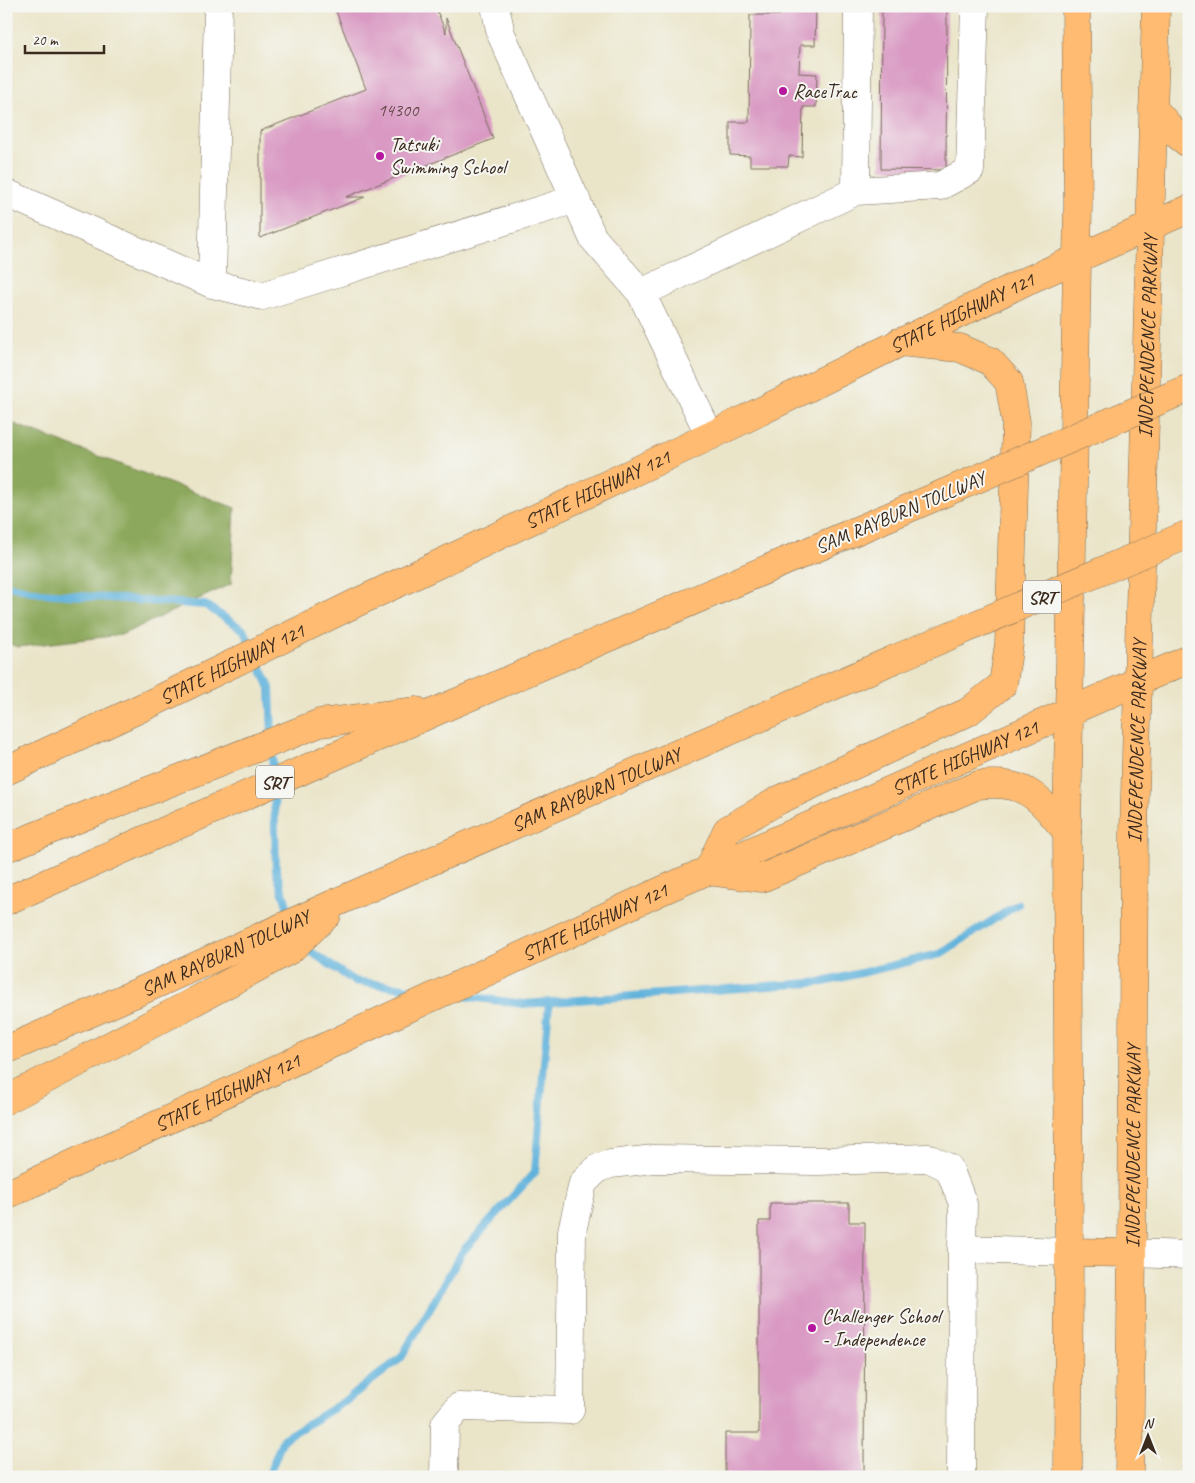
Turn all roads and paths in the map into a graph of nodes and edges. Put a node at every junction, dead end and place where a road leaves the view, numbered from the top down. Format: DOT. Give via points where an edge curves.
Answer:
graph roads {
  1 [pos="218,6"];
  2 [pos="495,6"];
  3 [pos="858,6"];
  4 [pos="975,6"];
  5 [pos="1076,6"];
  6 [pos="1156,6"];
  7 [pos="1153,108"];
  8 [pos="1189,144"];
  9 [pos="856,191"];
  10 [pos="6,193"];
  11 [pos="576,200"];
  12 [pos="1189,209"];
  13 [pos="1150,226"];
  14 [pos="1076,258"];
  15 [pos="212,284"];
  16 [pos="641,293"];
  17 [pos="899,342"];
  18 [pos="1189,388"];
  19 [pos="710,436"];
  20 [pos="1189,534"];
  21 [pos="1189,659"];
  22 [pos="1138,681"];
  23 [pos="446,707"];
  24 [pos="1069,711"];
  25 [pos="6,771"];
  26 [pos="1067,832"];
  27 [pos="6,848"];
  28 [pos="708,871"];
  29 [pos="344,899"];
  30 [pos="6,901"];
  31 [pos="6,1050"];
  32 [pos="6,1100"];
  33 [pos="6,1195"];
  34 [pos="962,1249"];
  35 [pos="1069,1252"];
  36 [pos="1132,1253"];
  37 [pos="1189,1255"];
  38 [pos="444,1477"];
  39 [pos="961,1477"];
  40 [pos="1068,1477"];
  41 [pos="1129,1477"];
  1 -- 15 [label="lane"];
  2 -- 11 [label="lane" via="501,34"];
  3 -- 9 [label="lane"];
  4 -- 9 [label="lane" via="970,170 940,186"];
  5 -- 14 [label="main road"];
  6 -- 7 [label="main road, INDEPENDENCE PARKWAY"];
  7 -- 8 [label="main road" via="1175,134"];
  7 -- 13 [label="main road, INDEPENDENCE PARKWAY"];
  9 -- 16 [label="lane"];
  10 -- 15 [label="lane"];
  11 -- 15 [label="lane" via="262,296"];
  11 -- 16 [label="lane" via="594,238"];
  12 -- 13 [label="main road, STATE HIGHWAY 121"];
  13 -- 14 [label="main road, STATE HIGHWAY 121"];
  13 -- 22 [label="main road, INDEPENDENCE PARKWAY"];
  14 -- 17 [label="main road, STATE HIGHWAY 121"];
  14 -- 24 [label="main road"];
  16 -- 19 [label="lane"];
  17 -- 19 [label="main road, STATE HIGHWAY 121"];
  17 -- 28 [label="main road" via="960,348 990,361 1009,382 1016,422 1009,644 1003,684 968,712 779,800 727,830"];
  18 -- 23 [label="main road, SAM RAYBURN TOLLWAY / SRT, bridge"];
  19 -- 25 [label="main road, STATE HIGHWAY 121"];
  20 -- 29 [label="main road, SAM RAYBURN TOLLWAY / SRT, bridge"];
  21 -- 22 [label="main road, STATE HIGHWAY 121"];
  22 -- 24 [label="main road, STATE HIGHWAY 121"];
  22 -- 36 [label="main road, INDEPENDENCE PARKWAY"];
  23 -- 27 [label="main road" via="320,723"];
  23 -- 30 [label="main road, SAM RAYBURN TOLLWAY / SRT"];
  24 -- 26 [label="main road"];
  24 -- 28 [label="main road, STATE HIGHWAY 121"];
  26 -- 28 [label="main road" via="1043,803 1027,791 1010,784 995,783 978,785 762,878"];
  26 -- 35 [label="main road"];
  28 -- 33 [label="main road, STATE HIGHWAY 121"];
  29 -- 31 [label="main road, SAM RAYBURN TOLLWAY / SRT"];
  29 -- 32 [label="main road" via="290,950"];
  34 -- 35 [label="lane"];
  34 -- 38 [label="lane" via="963,1204 950,1168 928,1158 817,1161 654,1159 598,1168 583,1183 572,1231 570,1410 459,1407 445,1424"];
  34 -- 39 [label="lane"];
  35 -- 36 [label="main road"];
  35 -- 40 [label="main road"];
  36 -- 37 [label="lane"];
  36 -- 41 [label="main road, INDEPENDENCE PARKWAY"];
}
